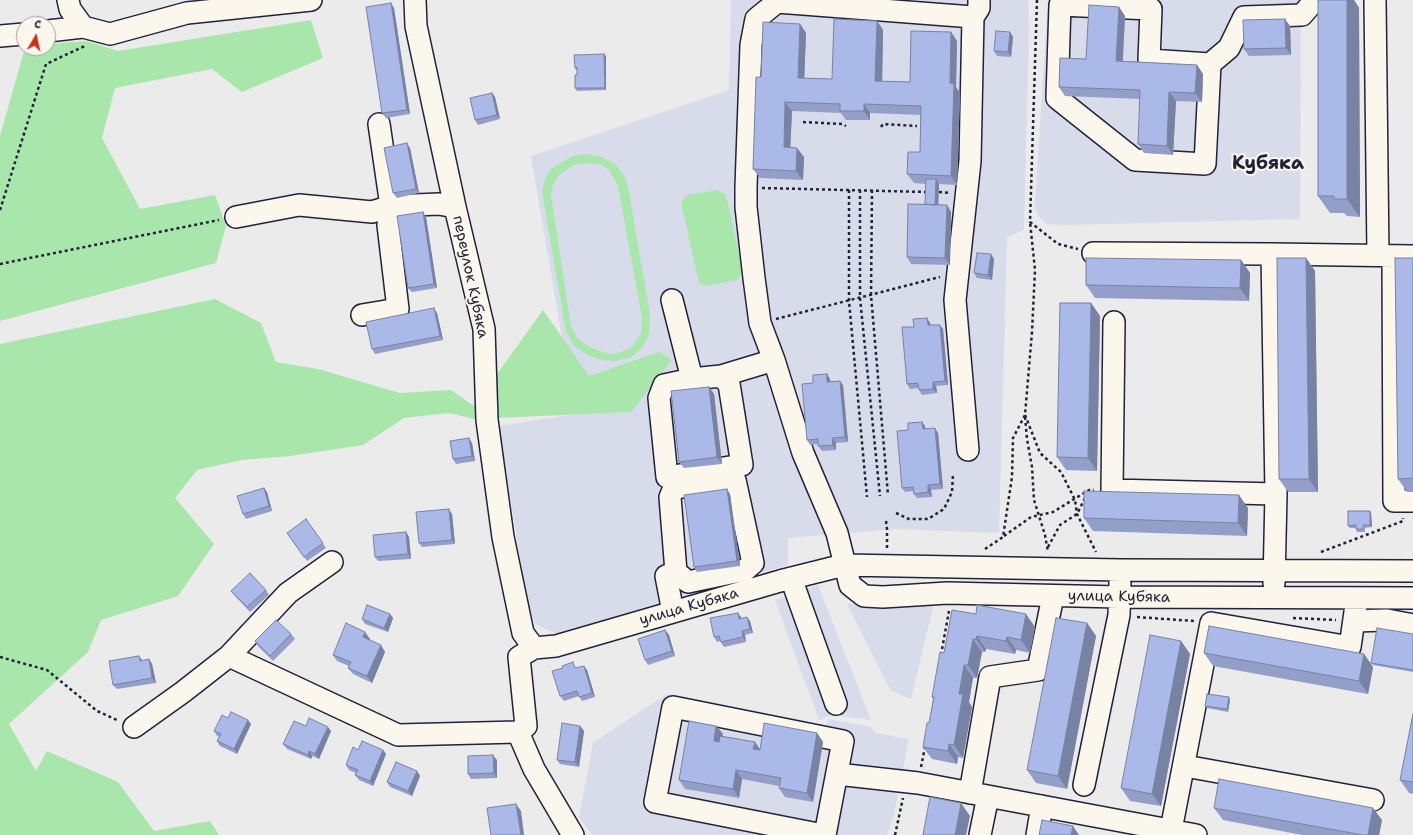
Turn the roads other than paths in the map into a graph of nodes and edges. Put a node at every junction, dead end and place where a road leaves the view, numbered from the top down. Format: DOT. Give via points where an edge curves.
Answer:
graph roads {
  1 [pos="68,0"];
  2 [pos="311,0"];
  3 [pos="415,0"];
  4 [pos="1315,0"];
  5 [pos="1375,0"];
  6 [pos="843,4"];
  7 [pos="976,8"];
  8 [pos="83,27"];
  9 [pos="56,30"];
  10 [pos="16,35"];
  11 [pos="0,36"];
  12 [pos="1210,64"];
  13 [pos="379,124"];
  14 [pos="391,206"];
  15 [pos="455,207"];
  16 [pos="236,217"];
  17 [pos="1093,253"];
  18 [pos="1272,254"];
  19 [pos="1395,256"];
  20 [pos="672,300"];
  21 [pos="362,315"];
  22 [pos="1114,322"];
  23 [pos="774,360"];
  24 [pos="721,376"];
  25 [pos="692,379"];
  26 [pos="968,450"];
  27 [pos="1276,494"];
  28 [pos="1410,501"];
  29 [pos="332,562"];
  30 [pos="844,566"];
  31 [pos="1120,570"];
  32 [pos="1274,571"];
  33 [pos="1413,571"];
  34 [pos="676,572"];
  35 [pos="791,578"];
  36 [pos="1053,596"];
  37 [pos="1216,597"];
  38 [pos="1274,598"];
  39 [pos="1357,598"];
  40 [pos="1413,598"];
  41 [pos="1119,606"];
  42 [pos="673,612"];
  43 [pos="1354,621"];
  44 [pos="1211,623"];
  45 [pos="1413,625"];
  46 [pos="534,648"];
  47 [pos="229,656"];
  48 [pos="836,704"];
  49 [pos="134,727"];
  50 [pos="518,732"];
  51 [pos="1185,766"];
  52 [pos="837,774"];
  53 [pos="1084,785"];
  54 [pos="979,794"];
  55 [pos="1373,800"];
  56 [pos="1042,806"];
  57 [pos="1171,830"];
  58 [pos="573,835"];
  59 [pos="824,835"];
  60 [pos="980,835"];
  61 [pos="1037,835"];
  62 [pos="1196,835"];
  1 -- 8 [label="street" via="70,9"];
  2 -- 8 [label="street" via="188,13 110,34"];
  3 -- 15 [label="street, переулок Кубяка" via="416,26"];
  4 -- 12 [label="street" via="1302,15 1244,17 1229,48"];
  5 -- 19 [label="street"];
  6 -- 7 [label="street"];
  6 -- 23 [label="street" via="778,2 756,19 751,45 746,207 760,323"];
  7 -- 26 [label="street" via="970,161 955,300"];
  8 -- 9 [label="street"];
  10 -- 11 [label="street"];
  12 -- 12 [label="street" via="1205,164 1135,160 1057,98 1060,5 1150,9 1149,60"];
  13 -- 14 [label="street"];
  14 -- 15 [label="street" via="439,204"];
  14 -- 16 [label="street" via="372,212 299,205"];
  14 -- 21 [label="street" via="388,225 398,309"];
  15 -- 46 [label="street, переулок Кубяка" via="484,329 487,420 503,537 523,633"];
  17 -- 18 [label="street"];
  18 -- 19 [label="street"];
  18 -- 27 [label="street"];
  19 -- 28 [label="street" via="1394,501"];
  20 -- 25 [label="street"];
  22 -- 27 [label="street" via="1112,490"];
  23 -- 24 [label="street"];
  23 -- 30 [label="street" via="802,453 837,533"];
  24 -- 25 [label="street"];
  24 -- 25 [label="street" via="729,384 742,465 667,477 659,398 664,385"];
  27 -- 32 [label="street"];
  29 -- 47 [label="street" via="288,594"];
  30 -- 31 [label="street, улица Кубяка"];
  30 -- 35 [label="street, улица Кубяка"];
  30 -- 36 [label="street, улица Кубяка" via="850,585 864,596 883,598 947,593"];
  31 -- 32 [label="street, улица Кубяка"];
  31 -- 41 [label="street"];
  32 -- 33 [label="street, улица Кубяка"];
  32 -- 38 [label="street"];
  34 -- 34 [label="street" via="670,497 674,488 735,480 753,563 745,570 688,582"];
  34 -- 42 [label="street" via="666,576"];
  35 -- 42 [label="street, улица Кубяка"];
  35 -- 48 [label="street"];
  36 -- 41 [label="street, улица Кубяка"];
  36 -- 54 [label="street" via="1038,670 990,677"];
  37 -- 38 [label="street, улица Кубяка"];
  37 -- 41 [label="street, улица Кубяка"];
  37 -- 44 [label="street"];
  38 -- 39 [label="street, улица Кубяка"];
  39 -- 40 [label="street, улица Кубяка"];
  39 -- 43 [label="street"];
  41 -- 53 [label="street"];
  42 -- 46 [label="street, улица Кубяка" via="556,646"];
  43 -- 44 [label="street" via="1350,647"];
  43 -- 45 [label="street" via="1387,620"];
  44 -- 51 [label="street"];
  46 -- 50 [label="street" via="519,657 526,726"];
  47 -- 49 [label="street"];
  47 -- 50 [label="street" via="398,735"];
  50 -- 58 [label="street" via="534,769"];
  51 -- 55 [label="street"];
  51 -- 57 [label="street"];
  52 -- 54 [label="street"];
  52 -- 59 [label="street"];
  52 -- 59 [label="street" via="843,741 673,707 655,802"];
  54 -- 56 [label="street"];
  54 -- 60 [label="street"];
  56 -- 57 [label="street"];
  56 -- 61 [label="street"];
  57 -- 62 [label="street"];
}
